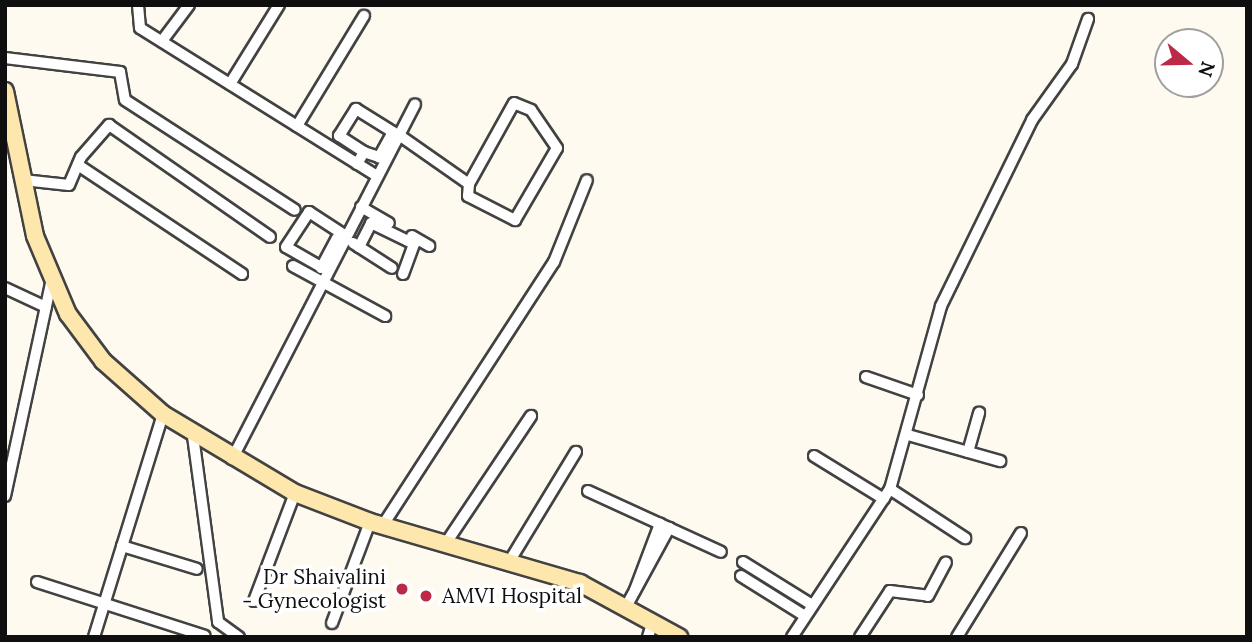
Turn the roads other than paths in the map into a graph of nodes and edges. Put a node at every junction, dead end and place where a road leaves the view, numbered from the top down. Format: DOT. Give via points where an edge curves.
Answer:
graph roads {
  1 [pos="138,5"];
  2 [pos="189,5"];
  3 [pos="278,5"];
  4 [pos="364,16"];
  5 [pos="1088,19"];
  6 [pos="162,41"];
  7 [pos="5,58"];
  8 [pos="230,84"];
  9 [pos="5,91"];
  10 [pos="415,105"];
  11 [pos="297,126"];
  12 [pos="399,135"];
  13 [pos="364,152"];
  14 [pos="357,164"];
  15 [pos="78,165"];
  16 [pos="376,176"];
  17 [pos="23,180"];
  18 [pos="587,180"];
  19 [pos="470,184"];
  20 [pos="361,207"];
  21 [pos="295,210"];
  22 [pos="343,236"];
  23 [pos="270,237"];
  24 [pos="429,246"];
  25 [pos="359,247"];
  26 [pos="293,266"];
  27 [pos="392,268"];
  28 [pos="324,269"];
  29 [pos="242,274"];
  30 [pos="403,274"];
  31 [pos="52,279"];
  32 [pos="322,282"];
  33 [pos="5,288"];
  34 [pos="46,307"];
  35 [pos="385,316"];
  36 [pos="866,377"];
  37 [pos="918,395"];
  38 [pos="979,413"];
  39 [pos="163,414"];
  40 [pos="531,416"];
  41 [pos="908,435"];
  42 [pos="193,436"];
  43 [pos="576,452"];
  44 [pos="968,452"];
  45 [pos="814,456"];
  46 [pos="232,459"];
  47 [pos="1000,461"];
  48 [pos="890,489"];
  49 [pos="588,491"];
  50 [pos="295,492"];
  51 [pos="5,496"];
  52 [pos="884,499"];
  53 [pos="376,523"];
  54 [pos="665,526"];
  55 [pos="1021,533"];
  56 [pos="965,538"];
  57 [pos="446,543"];
  58 [pos="122,546"];
  59 [pos="721,552"];
  60 [pos="509,562"];
  61 [pos="743,562"];
  62 [pos="946,562"];
  63 [pos="197,569"];
  64 [pos="741,576"];
  65 [pos="37,582"];
  66 [pos="254,601"];
  67 [pos="104,604"];
  68 [pos="812,605"];
  69 [pos="627,606"];
  70 [pos="805,616"];
  71 [pos="653,621"];
  72 [pos="332,623"];
  73 [pos="205,636"];
  74 [pos="94,637"];
  75 [pos="239,637"];
  76 [pos="648,637"];
  77 [pos="679,637"];
  78 [pos="792,637"];
  79 [pos="860,637"];
  80 [pos="957,637"];
  1 -- 6 [label="street" via="141,28"];
  2 -- 6 [label="street"];
  3 -- 8 [label="street"];
  4 -- 11 [label="street"];
  5 -- 37 [label="street" via="1072,64 1032,120 941,306"];
  6 -- 8 [label="street"];
  7 -- 21 [label="street" via="120,72 125,100"];
  8 -- 11 [label="street"];
  9 -- 17 [label="street"];
  10 -- 12 [label="street"];
  11 -- 14 [label="street"];
  12 -- 16 [label="street"];
  12 -- 19 [label="street"];
  13 -- 13 [label="street" via="339,136 360,108 393,132 379,157"];
  13 -- 14 [label="street"];
  14 -- 16 [label="street"];
  15 -- 17 [label="street" via="65,186"];
  15 -- 23 [label="street" via="108,125"];
  15 -- 29 [label="street"];
  16 -- 20 [label="street"];
  17 -- 31 [label="street"];
  18 -- 53 [label="street" via="554,262"];
  19 -- 19 [label="street" via="468,196 517,219 557,148 531,110 514,103"];
  20 -- 22 [label="street"];
  20 -- 24 [label="street"];
  22 -- 25 [label="street"];
  22 -- 28 [label="street"];
  22 -- 28 [label="street" via="309,212 286,247"];
  25 -- 27 [label="street"];
  25 -- 30 [label="street" via="373,222 414,244"];
  26 -- 32 [label="street"];
  28 -- 32 [label="street"];
  31 -- 34 [label="street"];
  31 -- 39 [label="street" via="81,334"];
  32 -- 35 [label="street"];
  32 -- 46 [label="street"];
  33 -- 34 [label="street"];
  34 -- 51 [label="street"];
  36 -- 37 [label="street"];
  37 -- 41 [label="street"];
  38 -- 44 [label="street"];
  39 -- 42 [label="street"];
  39 -- 58 [label="street"];
  40 -- 57 [label="street"];
  41 -- 44 [label="street"];
  41 -- 48 [label="street"];
  42 -- 46 [label="street"];
  42 -- 75 [label="street" via="218,622"];
  43 -- 60 [label="street"];
  44 -- 47 [label="street"];
  45 -- 52 [label="street"];
  46 -- 50 [label="street"];
  48 -- 52 [label="street"];
  48 -- 56 [label="street"];
  49 -- 54 [label="street"];
  50 -- 53 [label="street"];
  50 -- 66 [label="street"];
  52 -- 68 [label="street"];
  53 -- 57 [label="street"];
  53 -- 72 [label="street"];
  54 -- 59 [label="street"];
  54 -- 69 [label="street"];
  55 -- 80 [label="street"];
  57 -- 60 [label="street"];
  58 -- 63 [label="street"];
  58 -- 67 [label="street"];
  60 -- 69 [label="street" via="580,583"];
  61 -- 68 [label="street"];
  62 -- 79 [label="street" via="928,596 890,591"];
  64 -- 70 [label="street"];
  65 -- 67 [label="street"];
  67 -- 73 [label="street"];
  67 -- 74 [label="street"];
  68 -- 70 [label="street"];
  69 -- 71 [label="street"];
  70 -- 78 [label="street"];
  71 -- 76 [label="street"];
  71 -- 77 [label="street"];
}
